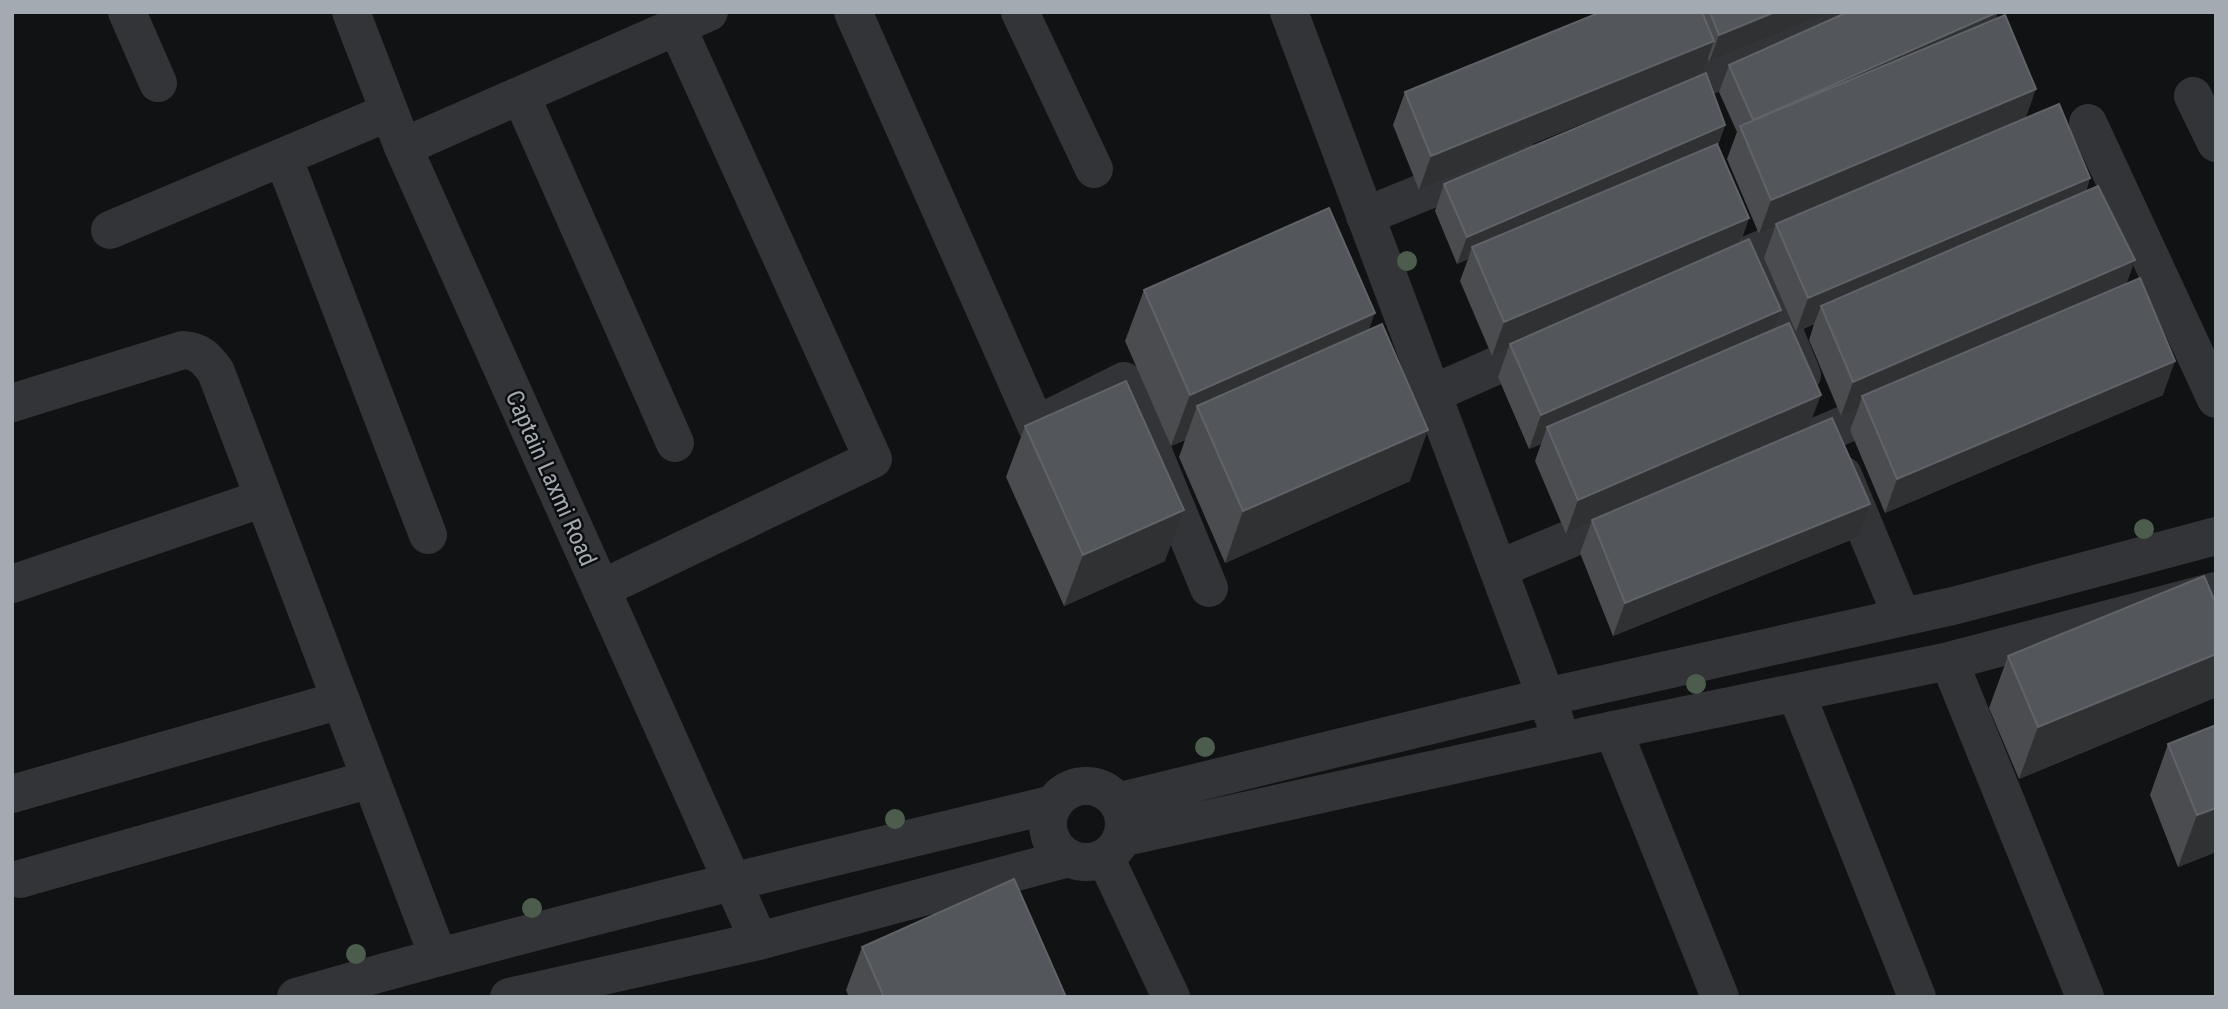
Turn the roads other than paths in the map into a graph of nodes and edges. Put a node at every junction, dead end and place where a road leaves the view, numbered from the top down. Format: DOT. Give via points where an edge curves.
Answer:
graph roads {
  1 [pos="127,12"];
  2 [pos="351,12"];
  3 [pos="853,12"];
  4 [pos="1020,12"];
  5 [pos="1289,12"];
  6 [pos="1863,12"];
  7 [pos="693,19"];
  8 [pos="159,83"];
  9 [pos="521,96"];
  10 [pos="2193,96"];
  11 [pos="1634,106"];
  12 [pos="389,113"];
  13 [pos="2088,122"];
  14 [pos="1545,142"];
  15 [pos="2216,143"];
  16 [pos="403,147"];
  17 [pos="283,157"];
  18 [pos="1094,169"];
  19 [pos="1852,210"];
  20 [pos="1365,216"];
  21 [pos="110,230"];
  22 [pos="1752,254"];
  23 [pos="1676,287"];
  24 [pos="1589,326"];
  25 [pos="1926,390"];
  26 [pos="1432,394"];
  27 [pos="2216,399"];
  28 [pos="12,403"];
  29 [pos="1826,433"];
  30 [pos="675,443"];
  31 [pos="1761,459"];
  32 [pos="1671,496"];
  33 [pos="264,498"];
  34 [pos="428,535"];
  35 [pos="2216,537"];
  36 [pos="1497,569"];
  37 [pos="12,584"];
  38 [pos="1209,588"];
  39 [pos="601,589"];
  40 [pos="2216,591"];
  41 [pos="1902,617"];
  42 [pos="1949,661"];
  43 [pos="1796,693"];
  44 [pos="1546,697"];
  45 [pos="341,700"];
  46 [pos="1613,730"];
  47 [pos="1563,741"];
  48 [pos="371,779"];
  49 [pos="12,794"];
  50 [pos="1054,804"];
  51 [pos="1103,839"];
  52 [pos="20,879"];
  53 [pos="731,881"];
  54 [pos="759,941"];
  55 [pos="438,956"];
  56 [pos="296,997"];
  57 [pos="509,997"];
  58 [pos="1171,997"];
  59 [pos="1720,997"];
  60 [pos="1917,997"];
  61 [pos="2085,997"];
  1 -- 8 [label="street"];
  2 -- 12 [label="street, Captain Laxmi Road"];
  3 -- 38 [label="street" via="1037,425 1124,381"];
  4 -- 18 [label="street"];
  5 -- 20 [label="street"];
  6 -- 11 [label="street"];
  7 -- 9 [label="street"];
  7 -- 39 [label="street" via="873,459"];
  9 -- 16 [label="street"];
  9 -- 30 [label="street"];
  10 -- 15 [label="street"];
  12 -- 16 [label="street, Captain Laxmi Road"];
  12 -- 17 [label="street"];
  13 -- 27 [label="street"];
  14 -- 20 [label="street"];
  16 -- 39 [label="street, Captain Laxmi Road"];
  17 -- 21 [label="street"];
  17 -- 34 [label="street"];
  19 -- 22 [label="street"];
  20 -- 26 [label="street"];
  22 -- 23 [label="street"];
  22 -- 29 [label="street"];
  24 -- 26 [label="street"];
  25 -- 29 [label="street"];
  26 -- 36 [label="street"];
  28 -- 33 [label="street" via="183,350 196,351 216,372"];
  29 -- 31 [label="street"];
  29 -- 41 [label="street"];
  32 -- 36 [label="street"];
  33 -- 37 [label="street"];
  33 -- 45 [label="street"];
  35 -- 41 [label="street"];
  36 -- 44 [label="street"];
  39 -- 53 [label="street, Captain Laxmi Road"];
  40 -- 42 [label="street"];
  41 -- 44 [label="street"];
  42 -- 43 [label="street"];
  42 -- 61 [label="street"];
  43 -- 46 [label="street"];
  43 -- 60 [label="street"];
  44 -- 47 [label="street"];
  44 -- 51 [label="street"];
  45 -- 48 [label="street"];
  45 -- 49 [label="street"];
  46 -- 47 [label="street"];
  46 -- 59 [label="street"];
  47 -- 51 [label="street"];
  48 -- 52 [label="street"];
  48 -- 55 [label="street"];
  50 -- 51 [label="street" via="1049,816 1052,840"];
  50 -- 51 [label="street" via="1062,794 1085,786 1108,793"];
  50 -- 53 [label="street"];
  51 -- 54 [label="street"];
  51 -- 58 [label="street"];
  53 -- 54 [label="street, Captain Laxmi Road"];
  53 -- 55 [label="street"];
  54 -- 57 [label="street"];
  55 -- 56 [label="street"];
}
